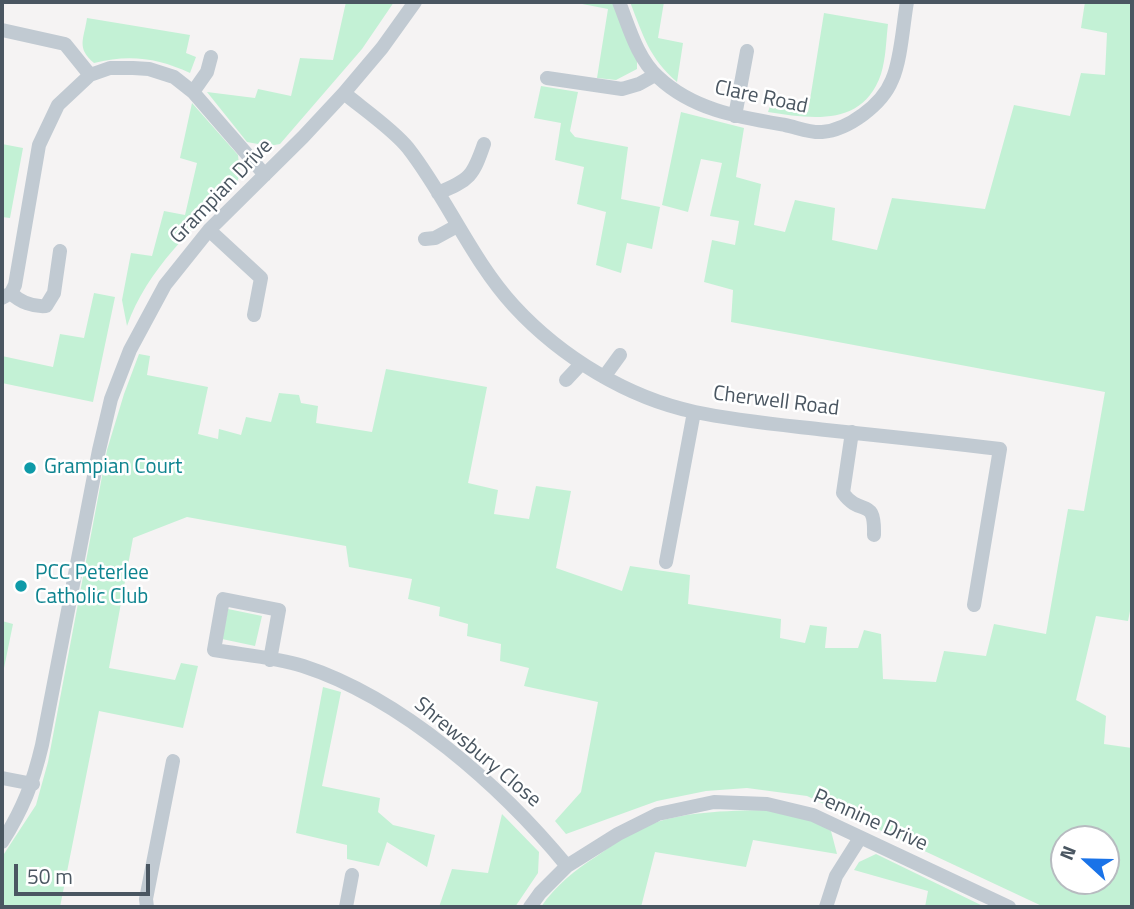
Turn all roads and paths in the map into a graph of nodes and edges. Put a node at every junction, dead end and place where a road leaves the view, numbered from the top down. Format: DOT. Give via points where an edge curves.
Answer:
graph roads {
  1 [pos="415,2"];
  2 [pos="619,2"];
  3 [pos="907,2"];
  4 [pos="2,30"];
  5 [pos="747,51"];
  6 [pos="211,57"];
  7 [pos="90,75"];
  8 [pos="655,75"];
  9 [pos="547,78"];
  10 [pos="193,92"];
  11 [pos="344,93"];
  12 [pos="735,116"];
  13 [pos="484,144"];
  14 [pos="265,175"];
  15 [pos="438,193"];
  16 [pos="457,226"];
  17 [pos="209,230"];
  18 [pos="425,239"];
  19 [pos="60,251"];
  20 [pos="6,296"];
  21 [pos="254,315"];
  22 [pos="620,355"];
  23 [pos="581,364"];
  24 [pos="604,377"];
  25 [pos="566,380"];
  26 [pos="694,412"];
  27 [pos="852,432"];
  28 [pos="874,535"];
  29 [pos="666,562"];
  30 [pos="974,605"];
  31 [pos="270,660"];
  32 [pos="173,761"];
  33 [pos="2,778"];
  34 [pos="33,784"];
  35 [pos="860,838"];
  36 [pos="2,842"];
  37 [pos="567,866"];
  38 [pos="352,875"];
  39 [pos="147,907"];
  40 [pos="346,907"];
  41 [pos="530,907"];
  42 [pos="825,907"];
  43 [pos="1009,907"];
  1 -- 11 [label="street, Grampian Drive"];
  2 -- 8 [label="street, Clare Road" via="641,56"];
  3 -- 12 [label="street, Clare Road" via="906,47 892,81 870,110 821,132"];
  4 -- 7 [label="street" via="65,44"];
  5 -- 12 [label="street"];
  6 -- 10 [label="street"];
  7 -- 10 [label="street" via="110,68 149,69 174,77"];
  7 -- 20 [label="street" via="58,105 39,145 15,285"];
  8 -- 9 [label="street" via="622,89"];
  8 -- 12 [label="street, Clare Road" via="701,106"];
  10 -- 14 [label="street"];
  11 -- 14 [label="street, Grampian Drive"];
  11 -- 15 [label="street, Cherwell Road" via="406,146"];
  13 -- 15 [label="street" via="475,171 459,185"];
  14 -- 17 [label="street, Grampian Drive"];
  15 -- 16 [label="street, Cherwell Road"];
  16 -- 18 [label="street"];
  16 -- 23 [label="street, Cherwell Road" via="514,306"];
  17 -- 21 [label="street" via="261,278"];
  17 -- 34 [label="street, Grampian Drive" via="165,285 130,351 111,400"];
  19 -- 20 [label="street" via="54,293 46,306"];
  22 -- 24 [label="street"];
  23 -- 24 [label="street, Cherwell Road"];
  23 -- 25 [label="street"];
  24 -- 26 [label="street, Cherwell Road"];
  26 -- 27 [label="street, Cherwell Road"];
  26 -- 29 [label="street, Cherwell Road"];
  27 -- 28 [label="street, Cherwell Road" via="843,493 849,502 870,510"];
  27 -- 30 [label="street, Cherwell Road" via="1000,449"];
  31 -- 31 [label="street, Shrewsbury Close" via="214,649 223,599 279,610"];
  31 -- 37 [label="street, Shrewsbury Close" via="302,666 364,692 414,723 510,803"];
  32 -- 39 [label="street"];
  33 -- 34 [label="street"];
  34 -- 36 [label="street, Grampian Drive"];
  35 -- 37 [label="street, Pennine Drive" via="813,816 767,804 715,802 658,814"];
  35 -- 42 [label="street" via="836,876"];
  35 -- 43 [label="street, Pennine Drive"];
  37 -- 41 [label="street, Pennine Drive"];
  38 -- 40 [label="street"];
}
